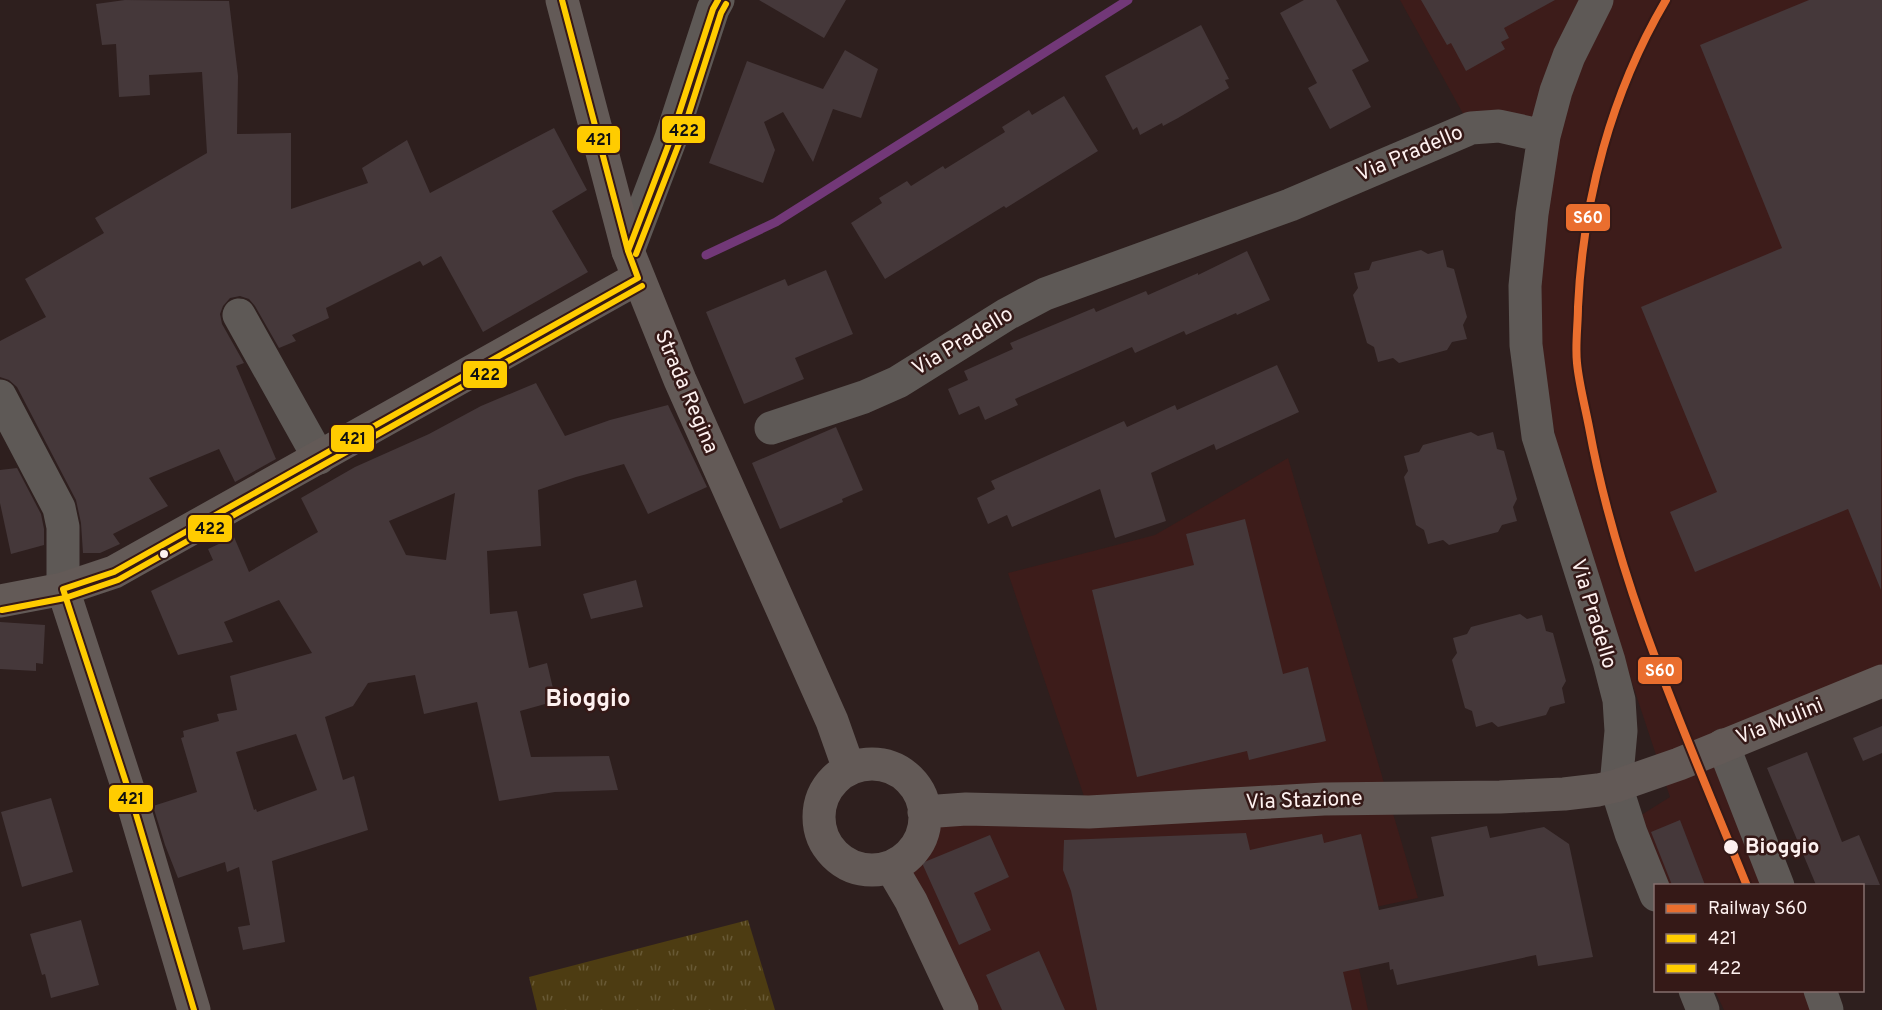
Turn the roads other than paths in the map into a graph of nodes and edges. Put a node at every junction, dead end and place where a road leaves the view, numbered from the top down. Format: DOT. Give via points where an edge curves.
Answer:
graph roads {
  1 [pos="562,0"];
  2 [pos="718,0"];
  3 [pos="1597,0"];
  4 [pos="1544,136"];
  5 [pos="633,264"];
  6 [pos="239,315"];
  7 [pos="0,396"];
  8 [pos="771,428"];
  9 [pos="319,458"];
  10 [pos="63,590"];
  11 [pos="0,601"];
  12 [pos="1882,681"];
  13 [pos="1723,745"];
  14 [pos="1679,764"];
  15 [pos="849,769"];
  16 [pos="1616,786"];
  17 [pos="924,812"];
  18 [pos="891,867"];
  19 [pos="1778,884"];
  20 [pos="1654,890"];
  21 [pos="1696,992"];
  22 [pos="1821,992"];
  23 [pos="194,1010"];
  24 [pos="962,1010"];
  25 [pos="1703,1010"];
  26 [pos="1827,1010"];
  1 -- 5 [label="street, Strada Regina"];
  2 -- 5 [label="street" via="648,202"];
  3 -- 4 [label="street" via="1569,56"];
  4 -- 8 [label="street, Via Pradello" via="1499,126 1471,128 1290,205 1045,294 898,382"];
  4 -- 16 [label="street, Via Pradello" via="1525,286 1531,393 1538,436 1619,700 1621,731"];
  5 -- 9 [label="street"];
  5 -- 15 [label="street, Strada Regina" via="680,380 832,721"];
  6 -- 9 [label="street"];
  7 -- 10 [label="street" via="59,508 63,527"];
  9 -- 10 [label="street" via="114,572"];
  10 -- 11 [label="street"];
  10 -- 23 [label="street" via="133,804"];
  12 -- 13 [label="street, Via Mulini"];
  13 -- 14 [label="street, Via Mulini"];
  13 -- 19 [label="street"];
  14 -- 16 [label="street, Via Stazione"];
  15 -- 17 [label="street" via="882,765 898,771 920,795"];
  15 -- 18 [label="street" via="826,790 820,805 822,836 842,861 874,870"];
  16 -- 17 [label="street, Via Stazione" via="1564,794 1500,797 1324,799 1089,812"];
  16 -- 20 [label="street"];
  17 -- 18 [label="street" via="924,829 917,845"];
  18 -- 24 [label="street"];
  21 -- 25 [label="street"];
  22 -- 26 [label="street"];
}
